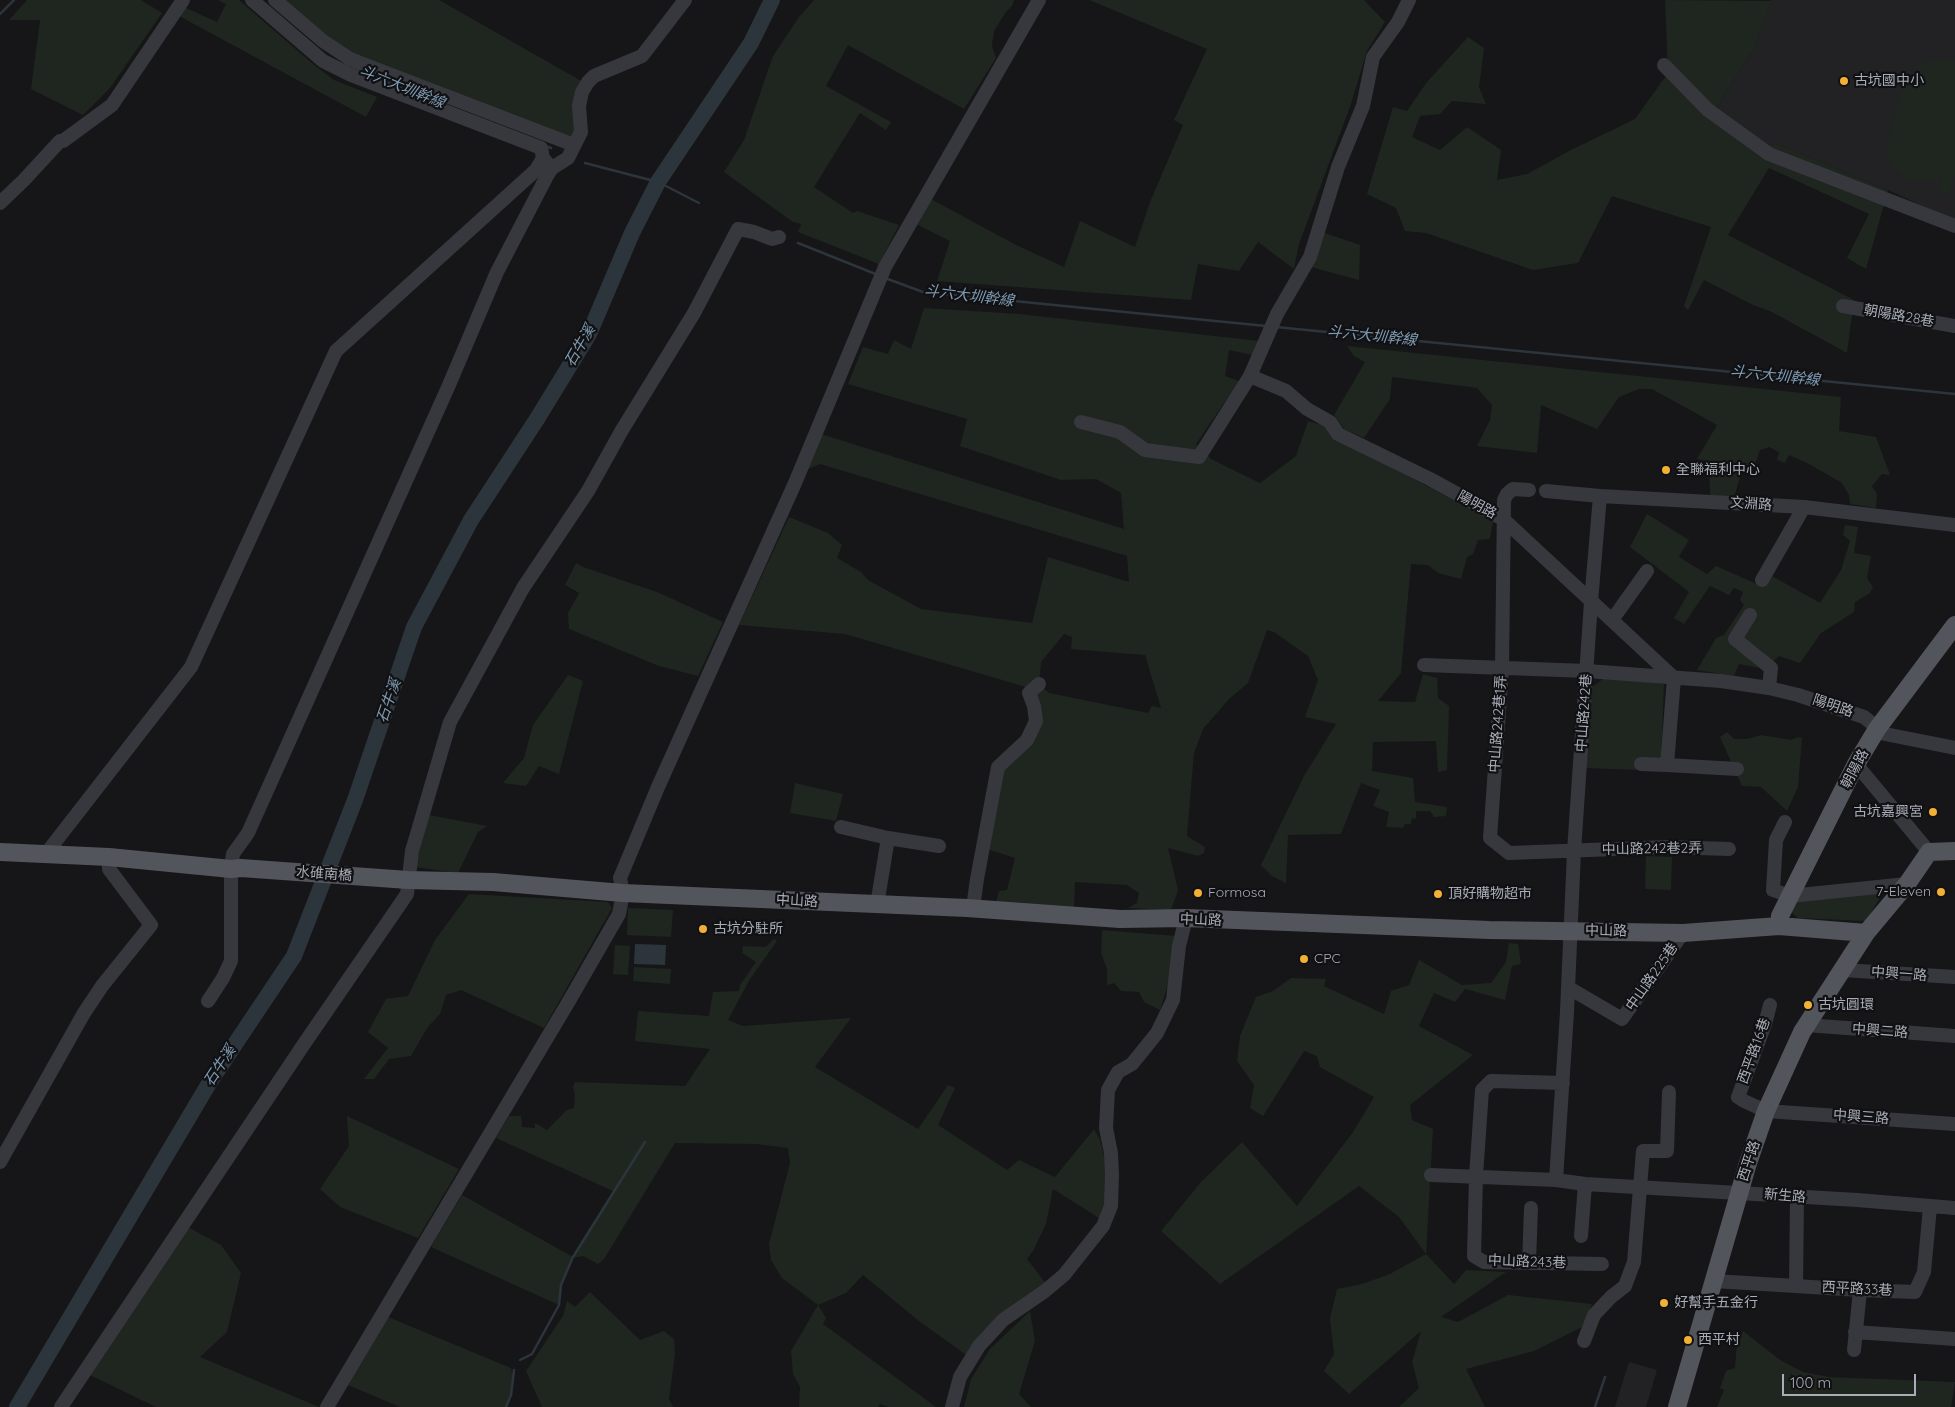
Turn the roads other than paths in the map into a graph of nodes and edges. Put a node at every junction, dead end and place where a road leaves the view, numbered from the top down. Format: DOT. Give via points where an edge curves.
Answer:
graph roads {
  1 [pos="183,0"];
  2 [pos="252,0"];
  3 [pos="275,0"];
  4 [pos="685,0"];
  5 [pos="1038,0"];
  6 [pos="1409,0"];
  7 [pos="1664,65"];
  8 [pos="574,145"];
  9 [pos="551,164"];
  10 [pos="0,202"];
  11 [pos="1955,226"];
  12 [pos="779,237"];
  13 [pos="1843,306"];
  14 [pos="1955,326"];
  15 [pos="1250,376"];
  16 [pos="1081,422"];
  17 [pos="1529,490"];
  18 [pos="1546,491"];
  19 [pos="1600,496"];
  20 [pos="1804,507"];
  21 [pos="1503,519"];
  22 [pos="1955,525"];
  23 [pos="1647,571"];
  24 [pos="1762,580"];
  25 [pos="1591,602"];
  26 [pos="1750,615"];
  27 [pos="1612,620"];
  28 [pos="1955,625"];
  29 [pos="1424,665"];
  30 [pos="1502,669"];
  31 [pos="1586,670"];
  32 [pos="1674,678"];
  33 [pos="1039,684"];
  34 [pos="1769,688"];
  35 [pos="1877,729"];
  36 [pos="1955,748"];
  37 [pos="1641,764"];
  38 [pos="1856,764"];
  39 [pos="1667,765"];
  40 [pos="1737,769"];
  41 [pos="1785,822"];
  42 [pos="841,827"];
  43 [pos="888,838"];
  44 [pos="939,846"];
  45 [pos="1729,849"];
  46 [pos="1574,851"];
  47 [pos="1955,851"];
  48 [pos="0,852"];
  49 [pos="1929,852"];
  50 [pos="46,855"];
  51 [pos="109,857"];
  52 [pos="236,868"];
  53 [pos="408,880"];
  54 [pos="1907,884"];
  55 [pos="623,893"];
  56 [pos="1790,896"];
  57 [pos="877,905"];
  58 [pos="974,908"];
  59 [pos="1186,918"];
  60 [pos="1779,926"];
  61 [pos="1570,930"];
  62 [pos="1683,933"];
  63 [pos="1866,933"];
  64 [pos="1842,970"];
  65 [pos="1955,977"];
  66 [pos="1568,988"];
  67 [pos="208,1002"];
  68 [pos="1770,1005"];
  69 [pos="1806,1025"];
  70 [pos="1955,1036"];
  71 [pos="1563,1083"];
  72 [pos="1669,1092"];
  73 [pos="1766,1111"];
  74 [pos="1955,1124"];
  75 [pos="0,1162"];
  76 [pos="1431,1175"];
  77 [pos="1476,1176"];
  78 [pos="1556,1180"];
  79 [pos="1585,1184"];
  80 [pos="1640,1187"];
  81 [pos="1739,1193"];
  82 [pos="1798,1198"];
  83 [pos="1930,1207"];
  84 [pos="1530,1208"];
  85 [pos="1955,1208"];
  86 [pos="1581,1236"];
  87 [pos="1529,1263"];
  88 [pos="1602,1264"];
  89 [pos="1714,1281"];
  90 [pos="1796,1286"];
  91 [pos="1860,1290"];
  92 [pos="1856,1332"];
  93 [pos="1955,1339"];
  94 [pos="1584,1341"];
  95 [pos="1854,1350"];
  96 [pos="61,1407"];
  97 [pos="326,1407"];
  98 [pos="952,1407"];
  99 [pos="1677,1407"];
  1 -- 10 [label="street" via="112,104 60,141"];
  2 -- 9 [label="street" via="323,61 351,75 541,148"];
  3 -- 8 [label="street" via="322,41 350,59"];
  4 -- 8 [label="street" via="642,56 612,67 588,82 579,106 581,132"];
  5 -- 55 [label="street" via="883,273 795,483 658,787 620,878"];
  6 -- 15 [label="street" via="1373,57 1363,106 1338,166 1310,257 1277,314"];
  7 -- 11 [label="street" via="1708,110 1769,154"];
  8 -- 9 [label="street" via="568,158"];
  9 -- 50 [label="street" via="536,170 336,351 191,667"];
  9 -- 52 [label="street" via="497,272 248,832 233,854"];
  12 -- 53 [label="street" via="738,229 680,336 588,491 523,588 450,722 412,850"];
  13 -- 14 [label="street, 朝陽路28巷"];
  15 -- 16 [label="street" via="1199,457 1144,450 1120,432"];
  15 -- 21 [label="street, 陽明路" via="1286,391 1307,410 1330,422 1338,434"];
  17 -- 21 [label="street, 中山路242巷1弄" via="1513,489 1507,494"];
  18 -- 19 [label="street, 文淵路"];
  19 -- 20 [label="street, 文淵路"];
  19 -- 25 [label="street, 中山路242巷"];
  20 -- 22 [label="street, 文淵路"];
  20 -- 24 [label="street"];
  21 -- 25 [label="street, 陽明路"];
  21 -- 30 [label="street, 中山路242巷1弄"];
  23 -- 27 [label="street"];
  25 -- 27 [label="street, 陽明路"];
  25 -- 31 [label="street, 中山路242巷"];
  26 -- 34 [label="street" via="1735,639 1771,668"];
  27 -- 32 [label="street, 陽明路"];
  28 -- 35 [label="main road, 朝陽路"];
  29 -- 30 [label="street, 陽明路"];
  30 -- 31 [label="street, 陽明路"];
  30 -- 46 [label="street, 中山路242巷1弄" via="1490,838 1509,853"];
  31 -- 32 [label="street, 陽明路"];
  31 -- 46 [label="street, 中山路242巷"];
  32 -- 34 [label="street, 陽明路"];
  32 -- 39 [label="street"];
  33 -- 58 [label="street" via="1029,693 1036,722 1027,740 998,767"];
  34 -- 35 [label="street, 陽明路" via="1864,717"];
  35 -- 36 [label="street, 陽明路" via="1885,734"];
  35 -- 38 [label="main road, 朝陽路"];
  37 -- 39 [label="street"];
  38 -- 49 [label="street"];
  38 -- 56 [label="main road, 朝陽路"];
  39 -- 40 [label="street"];
  41 -- 56 [label="street" via="1776,840 1773,890"];
  42 -- 43 [label="street"];
  43 -- 44 [label="street"];
  43 -- 57 [label="street"];
  45 -- 46 [label="street, 中山路242巷2弄" via="1668,847"];
  46 -- 61 [label="street, 中山路242巷"];
  47 -- 49 [label="main road"];
  48 -- 50 [label="main road, 水碓南橋"];
  49 -- 54 [label="main road"];
  50 -- 51 [label="main road, 水碓南橋"];
  51 -- 52 [label="main road, 水碓南橋"];
  51 -- 75 [label="street" via="110,868 151,925 84,1013"];
  52 -- 53 [label="main road, 水碓南橋"];
  52 -- 67 [label="street" via="231,961"];
  53 -- 55 [label="main road, 中山路" via="493,882"];
  53 -- 96 [label="street" via="408,894"];
  54 -- 56 [label="street"];
  54 -- 63 [label="main road"];
  55 -- 57 [label="main road, 中山路"];
  55 -- 97 [label="street" via="619,914 569,1001"];
  56 -- 60 [label="main road, 朝陽路" via="1780,916"];
  57 -- 58 [label="main road, 中山路"];
  58 -- 59 [label="main road, 中山路" via="1120,919"];
  59 -- 61 [label="main road, 中山路" via="1489,930"];
  59 -- 98 [label="street" via="1179,946 1173,1000 1157,1033 1132,1064 1118,1072 1108,1090 1106,1128 1111,1153 1111,1206 1103,1226 1064,1276 1003,1320 978,1346 960,1377"];
  60 -- 62 [label="main road, 中山路"];
  60 -- 63 [label="main road, 中山路"];
  61 -- 62 [label="main road, 中山路"];
  61 -- 66 [label="street"];
  62 -- 66 [label="street, 中山路225巷" via="1622,1019"];
  63 -- 64 [label="main road, 西平路"];
  64 -- 65 [label="street, 中興一路"];
  64 -- 69 [label="main road, 西平路"];
  66 -- 71 [label="street"];
  68 -- 73 [label="street, 西平路16巷" via="1738,1097"];
  69 -- 70 [label="street, 中興二路"];
  69 -- 73 [label="main road, 西平路"];
  71 -- 77 [label="street, 中山路243巷" via="1490,1081 1484,1086 1480,1098"];
  71 -- 78 [label="street"];
  72 -- 80 [label="street" via="1667,1151 1643,1151"];
  73 -- 74 [label="street, 中興三路"];
  73 -- 81 [label="main road, 西平路"];
  76 -- 77 [label="street"];
  77 -- 78 [label="street"];
  77 -- 87 [label="street, 中山路243巷" via="1474,1256 1484,1262"];
  78 -- 79 [label="street, 新生路"];
  79 -- 80 [label="street, 新生路"];
  79 -- 86 [label="street"];
  80 -- 81 [label="street, 新生路"];
  80 -- 94 [label="street" via="1634,1262 1625,1286 1594,1315"];
  81 -- 82 [label="street, 新生路"];
  81 -- 89 [label="main road, 西平路"];
  82 -- 83 [label="street, 新生路"];
  82 -- 90 [label="street"];
  83 -- 85 [label="street, 新生路"];
  83 -- 91 [label="street, 西平路33巷" via="1924,1272 1916,1292"];
  84 -- 87 [label="street"];
  87 -- 88 [label="street, 中山路243巷"];
  89 -- 90 [label="street, 西平路33巷"];
  89 -- 99 [label="main road, 西平路"];
  90 -- 91 [label="street, 西平路33巷"];
  91 -- 92 [label="street"];
  92 -- 93 [label="street"];
  92 -- 95 [label="street"];
}
